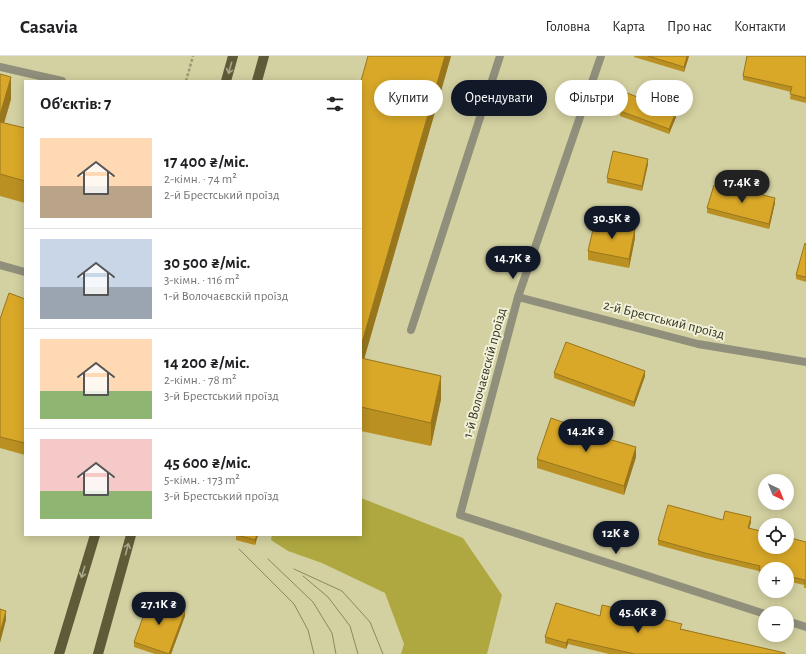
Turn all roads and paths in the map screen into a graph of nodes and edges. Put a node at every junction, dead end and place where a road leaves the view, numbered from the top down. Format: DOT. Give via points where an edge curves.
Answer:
graph roads {
  1 [pos="193,56"];
  2 [pos="233,56"];
  3 [pos="264,56"];
  4 [pos="500,56"];
  5 [pos="600,56"];
  6 [pos="0,67"];
  7 [pos="58,80"];
  8 [pos="186,80"];
  9 [pos="226,80"];
  10 [pos="257,80"];
  11 [pos="0,265"];
  12 [pos="24,272"];
  13 [pos="518,297"];
  14 [pos="411,330"];
  15 [pos="806,362"];
  16 [pos="95,536"];
  17 [pos="131,536"];
  18 [pos="758,612"];
  19 [pos="794,623"];
  20 [pos="806,627"];
  21 [pos="59,654"];
  22 [pos="98,654"];
  1 -- 8 [label="path"];
  2 -- 9 [label="main road, one-way"];
  3 -- 10 [label="main road"];
  4 -- 14 [label="street"];
  5 -- 13 [label="street, 1-й Волочаєвскій проїзд"];
  6 -- 7 [label="street"];
  11 -- 12 [label="street"];
  13 -- 15 [label="street, 2-й Брестський проїзд" via="698,344"];
  13 -- 18 [label="street, 1-й Волочаєвскій проїзд" via="460,515"];
  16 -- 21 [label="main road, one-way"];
  22 -- 17 [label="main road, one-way"];
  19 -- 20 [label="street"];
}
